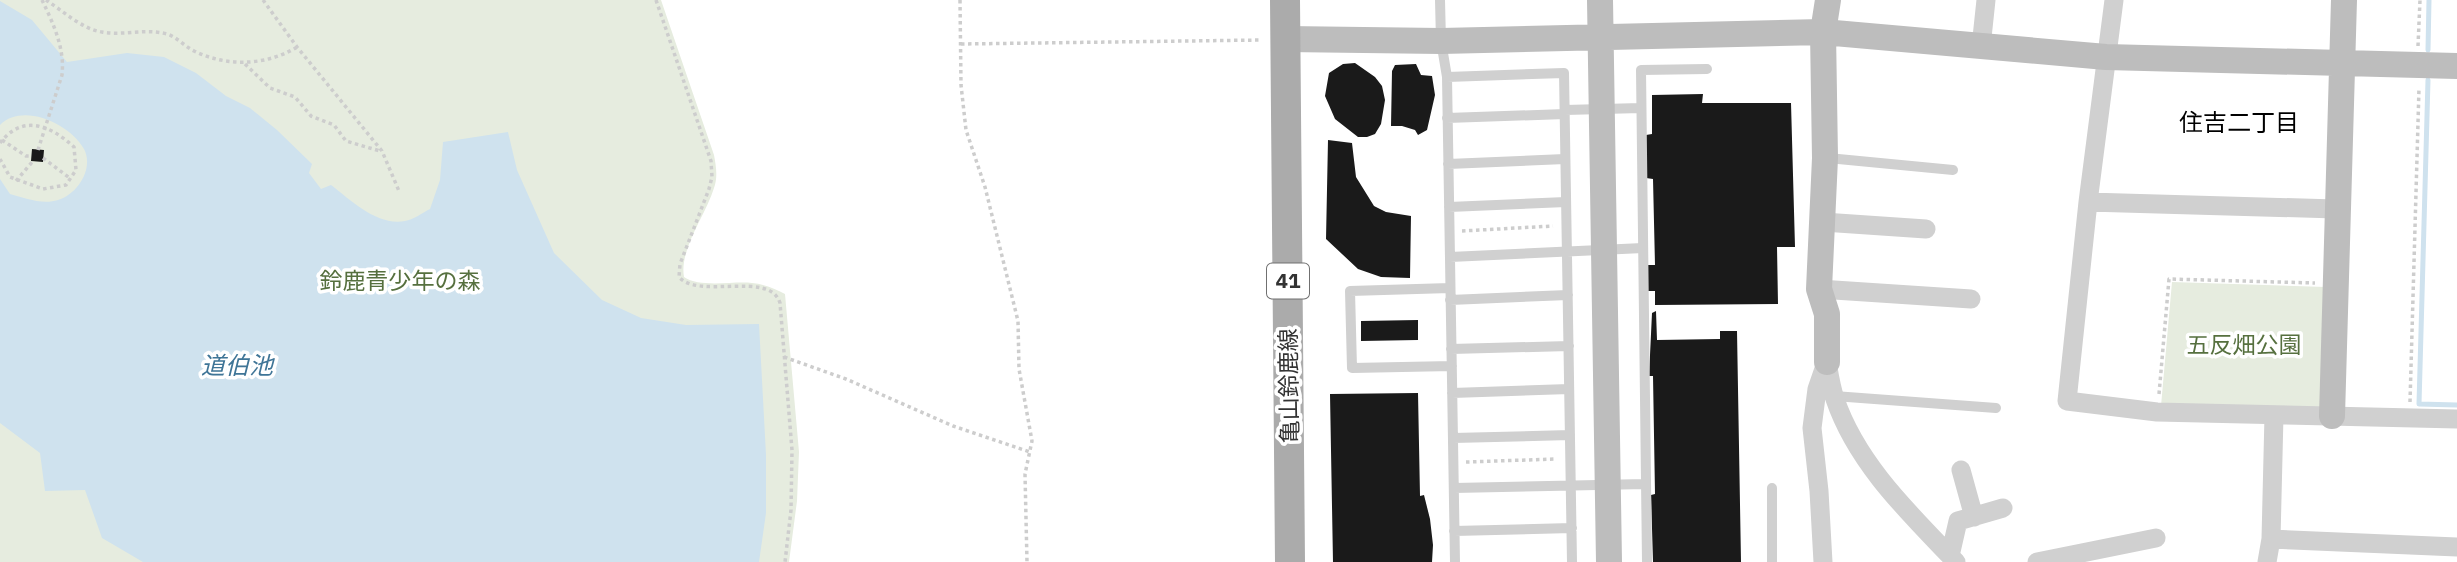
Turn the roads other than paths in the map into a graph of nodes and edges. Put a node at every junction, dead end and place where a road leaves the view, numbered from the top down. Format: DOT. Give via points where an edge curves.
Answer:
graph roads {
  1 [pos="1285,0"];
  2 [pos="1440,0"];
  3 [pos="1600,0"];
  4 [pos="1828,0"];
  5 [pos="1986,0"];
  6 [pos="2114,0"];
  7 [pos="2344,0"];
  8 [pos="1823,32"];
  9 [pos="1601,36"];
  10 [pos="1286,39"];
  11 [pos="1441,41"];
  12 [pos="1981,47"];
  13 [pos="2106,57"];
  14 [pos="2342,64"];
  15 [pos="2457,66"];
  16 [pos="1707,69"];
  17 [pos="1447,77"];
  18 [pos="1641,108"];
  19 [pos="1602,110"];
  20 [pos="1565,112"];
  21 [pos="1447,118"];
  22 [pos="1825,158"];
  23 [pos="1565,159"];
  24 [pos="1448,163"];
  25 [pos="1953,170"];
  26 [pos="1566,202"];
  27 [pos="2088,202"];
  28 [pos="1449,207"];
  29 [pos="2336,209"];
  30 [pos="1823,222"];
  31 [pos="1927,229"];
  32 [pos="1643,248"];
  33 [pos="1603,249"];
  34 [pos="1567,251"];
  35 [pos="1450,257"];
  36 [pos="1450,288"];
  37 [pos="1819,289"];
  38 [pos="1568,295"];
  39 [pos="1971,299"];
  40 [pos="1450,300"];
  41 [pos="1569,346"];
  42 [pos="1451,349"];
  43 [pos="1827,362"];
  44 [pos="1452,366"];
  45 [pos="1569,389"];
  46 [pos="1452,393"];
  47 [pos="1834,396"];
  48 [pos="1996,408"];
  49 [pos="2274,415"];
  50 [pos="2332,416"];
  51 [pos="2457,419"];
  52 [pos="1570,435"];
  53 [pos="1453,438"];
  54 [pos="1961,470"];
  55 [pos="1607,484"];
  56 [pos="1646,484"];
  57 [pos="1571,485"];
  58 [pos="1454,488"];
  59 [pos="1772,488"];
  60 [pos="2003,508"];
  61 [pos="1974,517"];
  62 [pos="1572,528"];
  63 [pos="1454,531"];
  64 [pos="2156,538"];
  65 [pos="2271,539"];
  66 [pos="2457,547"];
  67 [pos="1953,559"];
  68 [pos="1290,562"];
  69 [pos="1455,562"];
  70 [pos="1572,562"];
  71 [pos="1609,562"];
  72 [pos="1647,562"];
  73 [pos="1772,562"];
  74 [pos="1823,562"];
  75 [pos="2037,562"];
  76 [pos="2267,562"];
  1 -- 10 [label="main road, 亀山鈴鹿線 / 41"];
  2 -- 11 [label="lane"];
  3 -- 9 [label="street"];
  4 -- 8 [label="street"];
  5 -- 12 [label="street"];
  6 -- 13 [label="street"];
  7 -- 14 [label="street"];
  8 -- 9 [label="street"];
  8 -- 12 [label="street"];
  8 -- 22 [label="street"];
  9 -- 11 [label="street"];
  9 -- 19 [label="street"];
  10 -- 11 [label="street"];
  10 -- 68 [label="main road, 亀山鈴鹿線 / 41"];
  11 -- 17 [label="lane"];
  12 -- 13 [label="street"];
  13 -- 14 [label="street"];
  13 -- 27 [label="street"];
  14 -- 15 [label="street"];
  14 -- 29 [label="street"];
  16 -- 18 [label="lane" via="1640,70"];
  17 -- 20 [label="lane" via="1564,73"];
  17 -- 21 [label="lane"];
  18 -- 19 [label="lane"];
  18 -- 32 [label="lane"];
  19 -- 20 [label="lane"];
  19 -- 33 [label="street"];
  20 -- 21 [label="lane"];
  20 -- 23 [label="lane"];
  21 -- 24 [label="lane"];
  22 -- 25 [label="lane"];
  22 -- 30 [label="street"];
  23 -- 24 [label="lane"];
  23 -- 26 [label="lane"];
  24 -- 28 [label="lane"];
  26 -- 28 [label="lane"];
  26 -- 34 [label="lane"];
  27 -- 29 [label="street"];
  27 -- 49 [label="street" via="2067,401 2157,412"];
  28 -- 35 [label="lane"];
  29 -- 50 [label="street"];
  30 -- 31 [label="street"];
  30 -- 37 [label="street"];
  32 -- 33 [label="lane"];
  32 -- 56 [label="lane"];
  33 -- 34 [label="lane"];
  33 -- 55 [label="street"];
  34 -- 35 [label="lane"];
  34 -- 38 [label="lane"];
  35 -- 36 [label="lane"];
  36 -- 40 [label="lane"];
  36 -- 44 [label="lane" via="1350,291 1352,368"];
  37 -- 39 [label="street"];
  37 -- 43 [label="street" via="1827,314"];
  38 -- 40 [label="lane"];
  38 -- 41 [label="lane"];
  40 -- 42 [label="lane"];
  41 -- 42 [label="lane"];
  41 -- 45 [label="lane"];
  42 -- 44 [label="lane"];
  43 -- 47 [label="street"];
  43 -- 74 [label="street" via="1817,389 1812,428"];
  44 -- 46 [label="lane"];
  45 -- 46 [label="lane"];
  45 -- 52 [label="lane"];
  46 -- 53 [label="lane"];
  47 -- 48 [label="lane"];
  47 -- 67 [label="street" via="1875,471"];
  49 -- 50 [label="street"];
  49 -- 65 [label="street"];
  50 -- 51 [label="street"];
  52 -- 53 [label="lane"];
  52 -- 57 [label="lane"];
  53 -- 58 [label="lane"];
  54 -- 61 [label="street"];
  55 -- 56 [label="lane"];
  55 -- 57 [label="lane"];
  55 -- 71 [label="street"];
  56 -- 72 [label="lane"];
  57 -- 58 [label="lane"];
  57 -- 62 [label="lane"];
  58 -- 63 [label="lane"];
  59 -- 73 [label="lane"];
  60 -- 61 [label="street"];
  61 -- 67 [label="street" via="1958,521"];
  62 -- 63 [label="lane"];
  62 -- 70 [label="lane"];
  63 -- 69 [label="lane"];
  64 -- 75 [label="street"];
  65 -- 66 [label="street"];
  65 -- 76 [label="street"];
}
